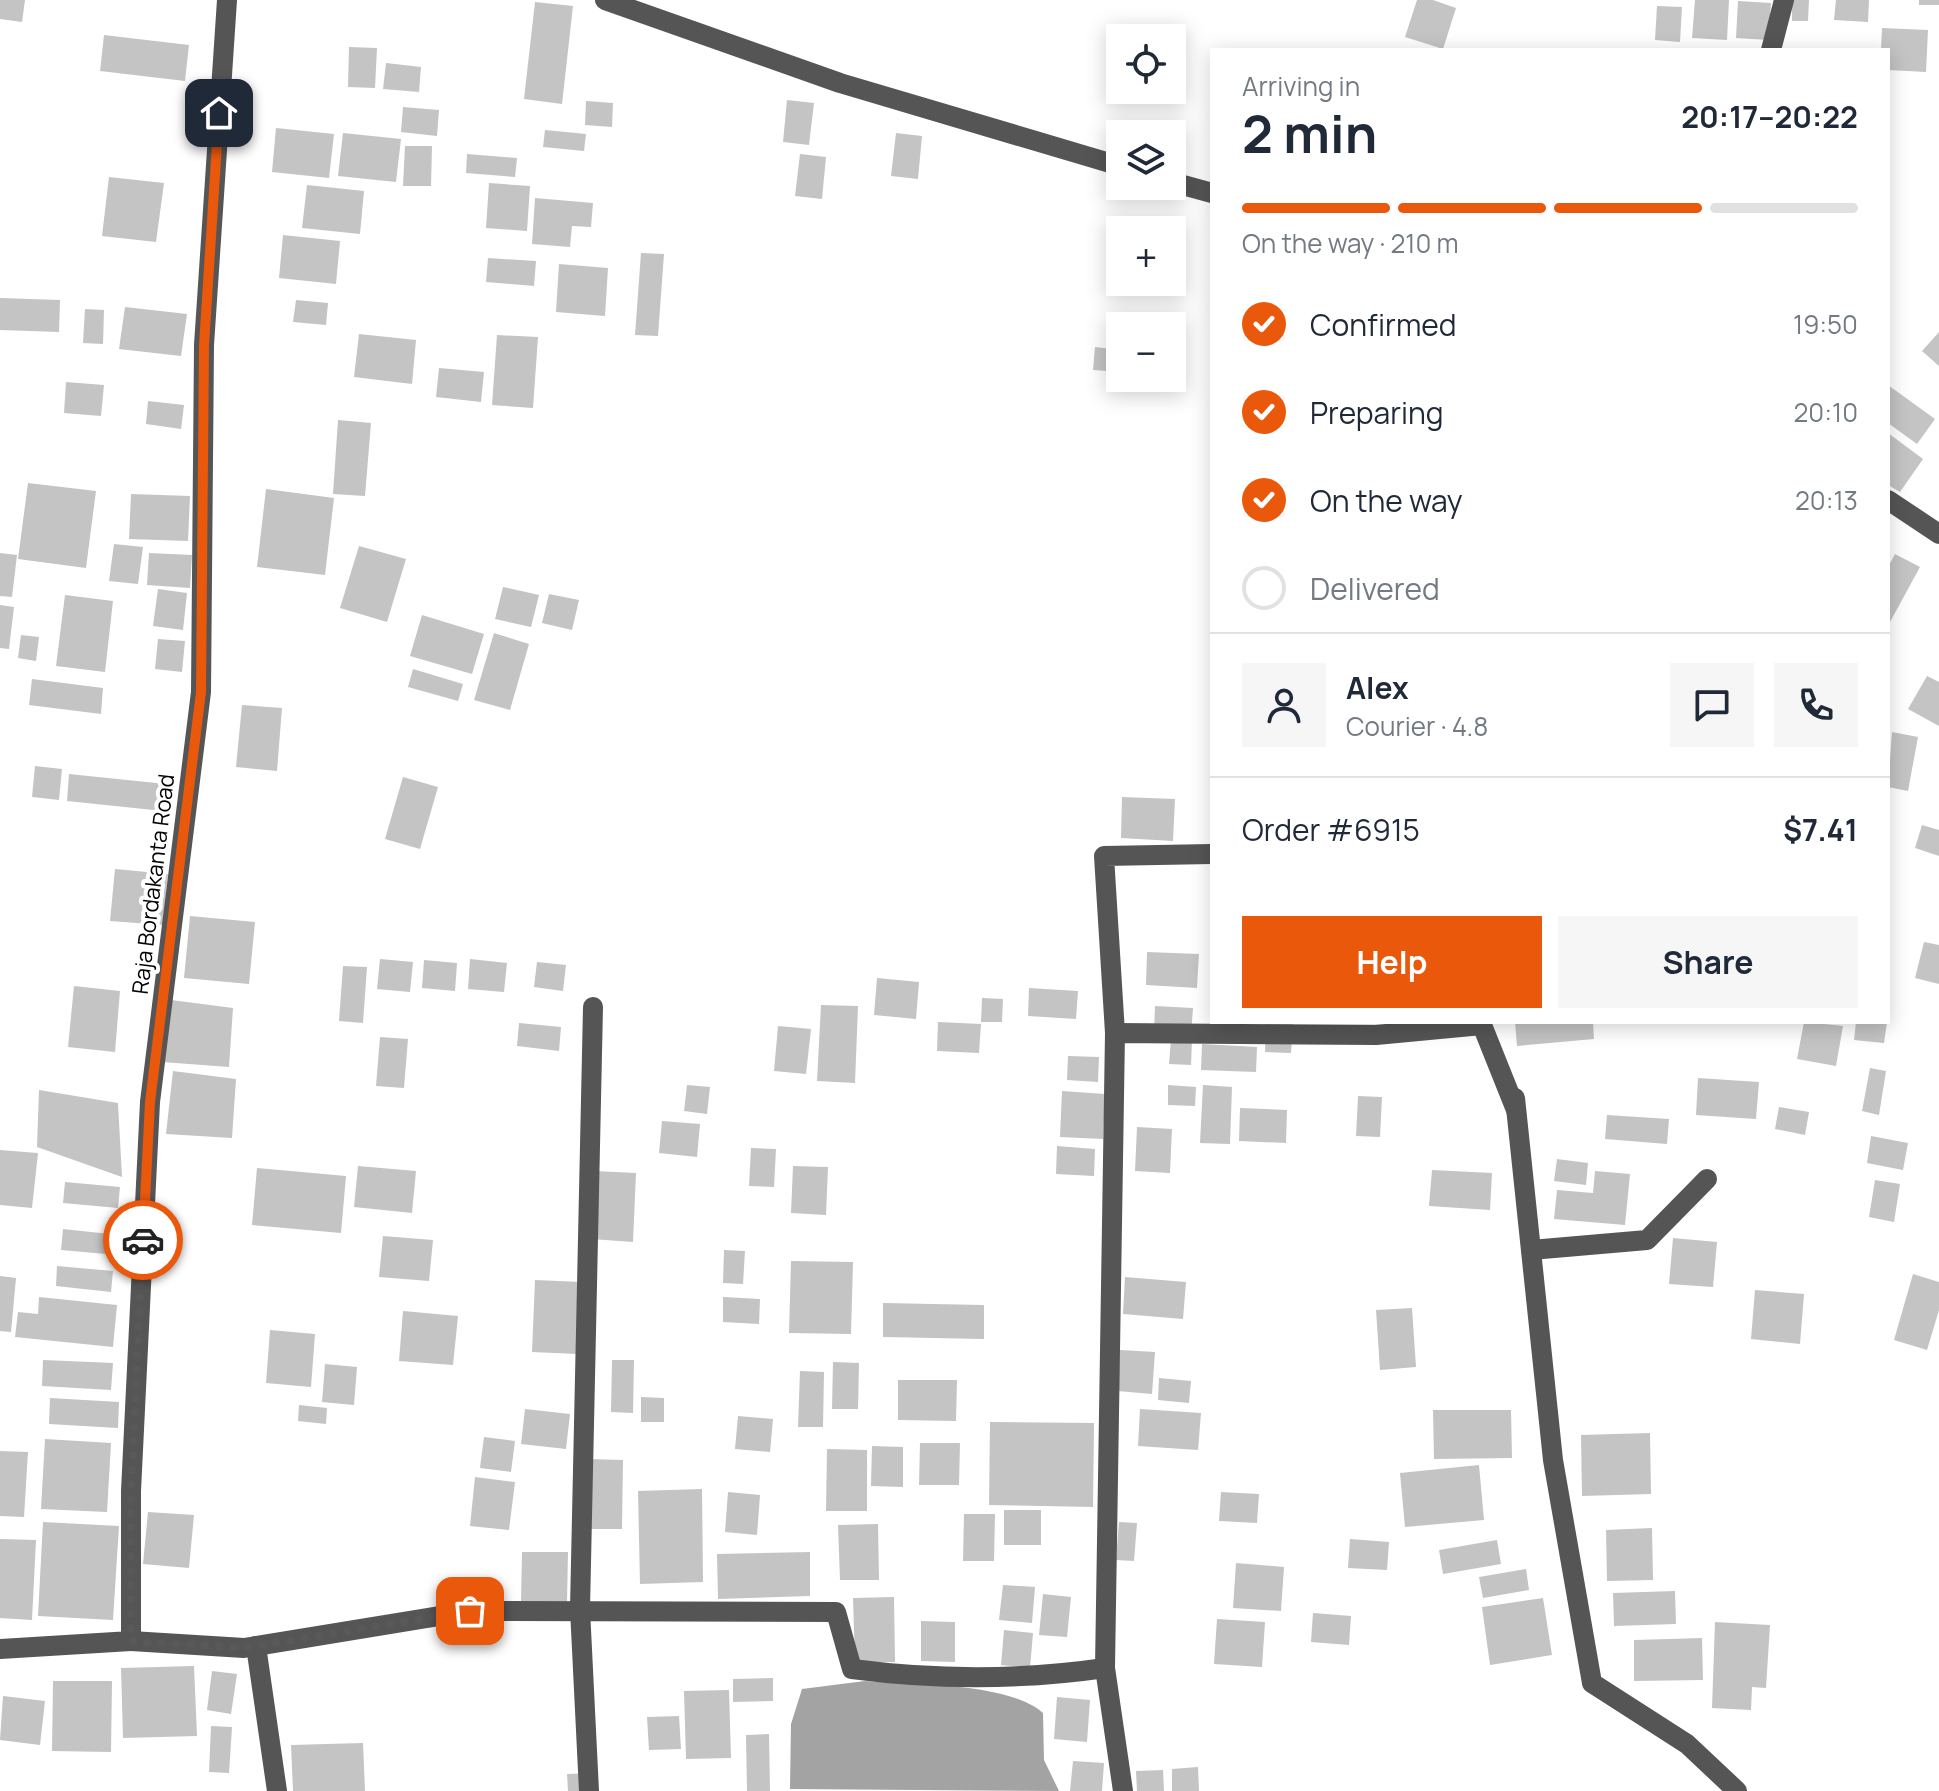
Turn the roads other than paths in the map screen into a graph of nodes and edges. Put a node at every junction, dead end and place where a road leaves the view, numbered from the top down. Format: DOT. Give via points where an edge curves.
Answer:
graph roads {
  1 [pos="227,0"];
  2 [pos="605,0"];
  3 [pos="1784,0"];
  4 [pos="1772,48"];
  5 [pos="1106,162"];
  6 [pos="1186,186"];
  7 [pos="1210,192"];
  8 [pos="1890,501"];
  9 [pos="1939,534"];
  10 [pos="1210,854"];
  11 [pos="593,1007"];
  12 [pos="1472,1024"];
  13 [pos="1481,1024"];
  14 [pos="1115,1033"];
  15 [pos="1707,1179"];
  16 [pos="1531,1250"];
  17 [pos="580,1609"];
  18 [pos="131,1641"];
  19 [pos="256,1646"];
  20 [pos="0,1649"];
  21 [pos="1105,1668"];
  22 [pos="277,1791"];
  23 [pos="589,1791"];
  24 [pos="1123,1791"];
  25 [pos="1737,1791"];
  1 -- 18 [label="street, Raja Bordakanta Road" via="204,345 201,692 150,1102 131,1491"];
  2 -- 5 [label="street" via="840,83"];
  3 -- 4 [label="street"];
  6 -- 7 [label="street"];
  8 -- 9 [label="street"];
  10 -- 14 [label="street" via="1104,856"];
  11 -- 17 [label="street"];
  12 -- 14 [label="street" via="1376,1035"];
  13 -- 16 [label="street" via="1516,1110"];
  14 -- 21 [label="street"];
  15 -- 16 [label="street" via="1647,1240"];
  16 -- 25 [label="street" via="1553,1460 1592,1683 1687,1744"];
  17 -- 19 [label="street" via="470,1611"];
  17 -- 21 [label="street" via="836,1612 852,1669 896,1675 1043,1677"];
  17 -- 23 [label="street"];
  18 -- 19 [label="street"];
  18 -- 20 [label="street"];
  19 -- 22 [label="street"];
  21 -- 24 [label="street"];
}
